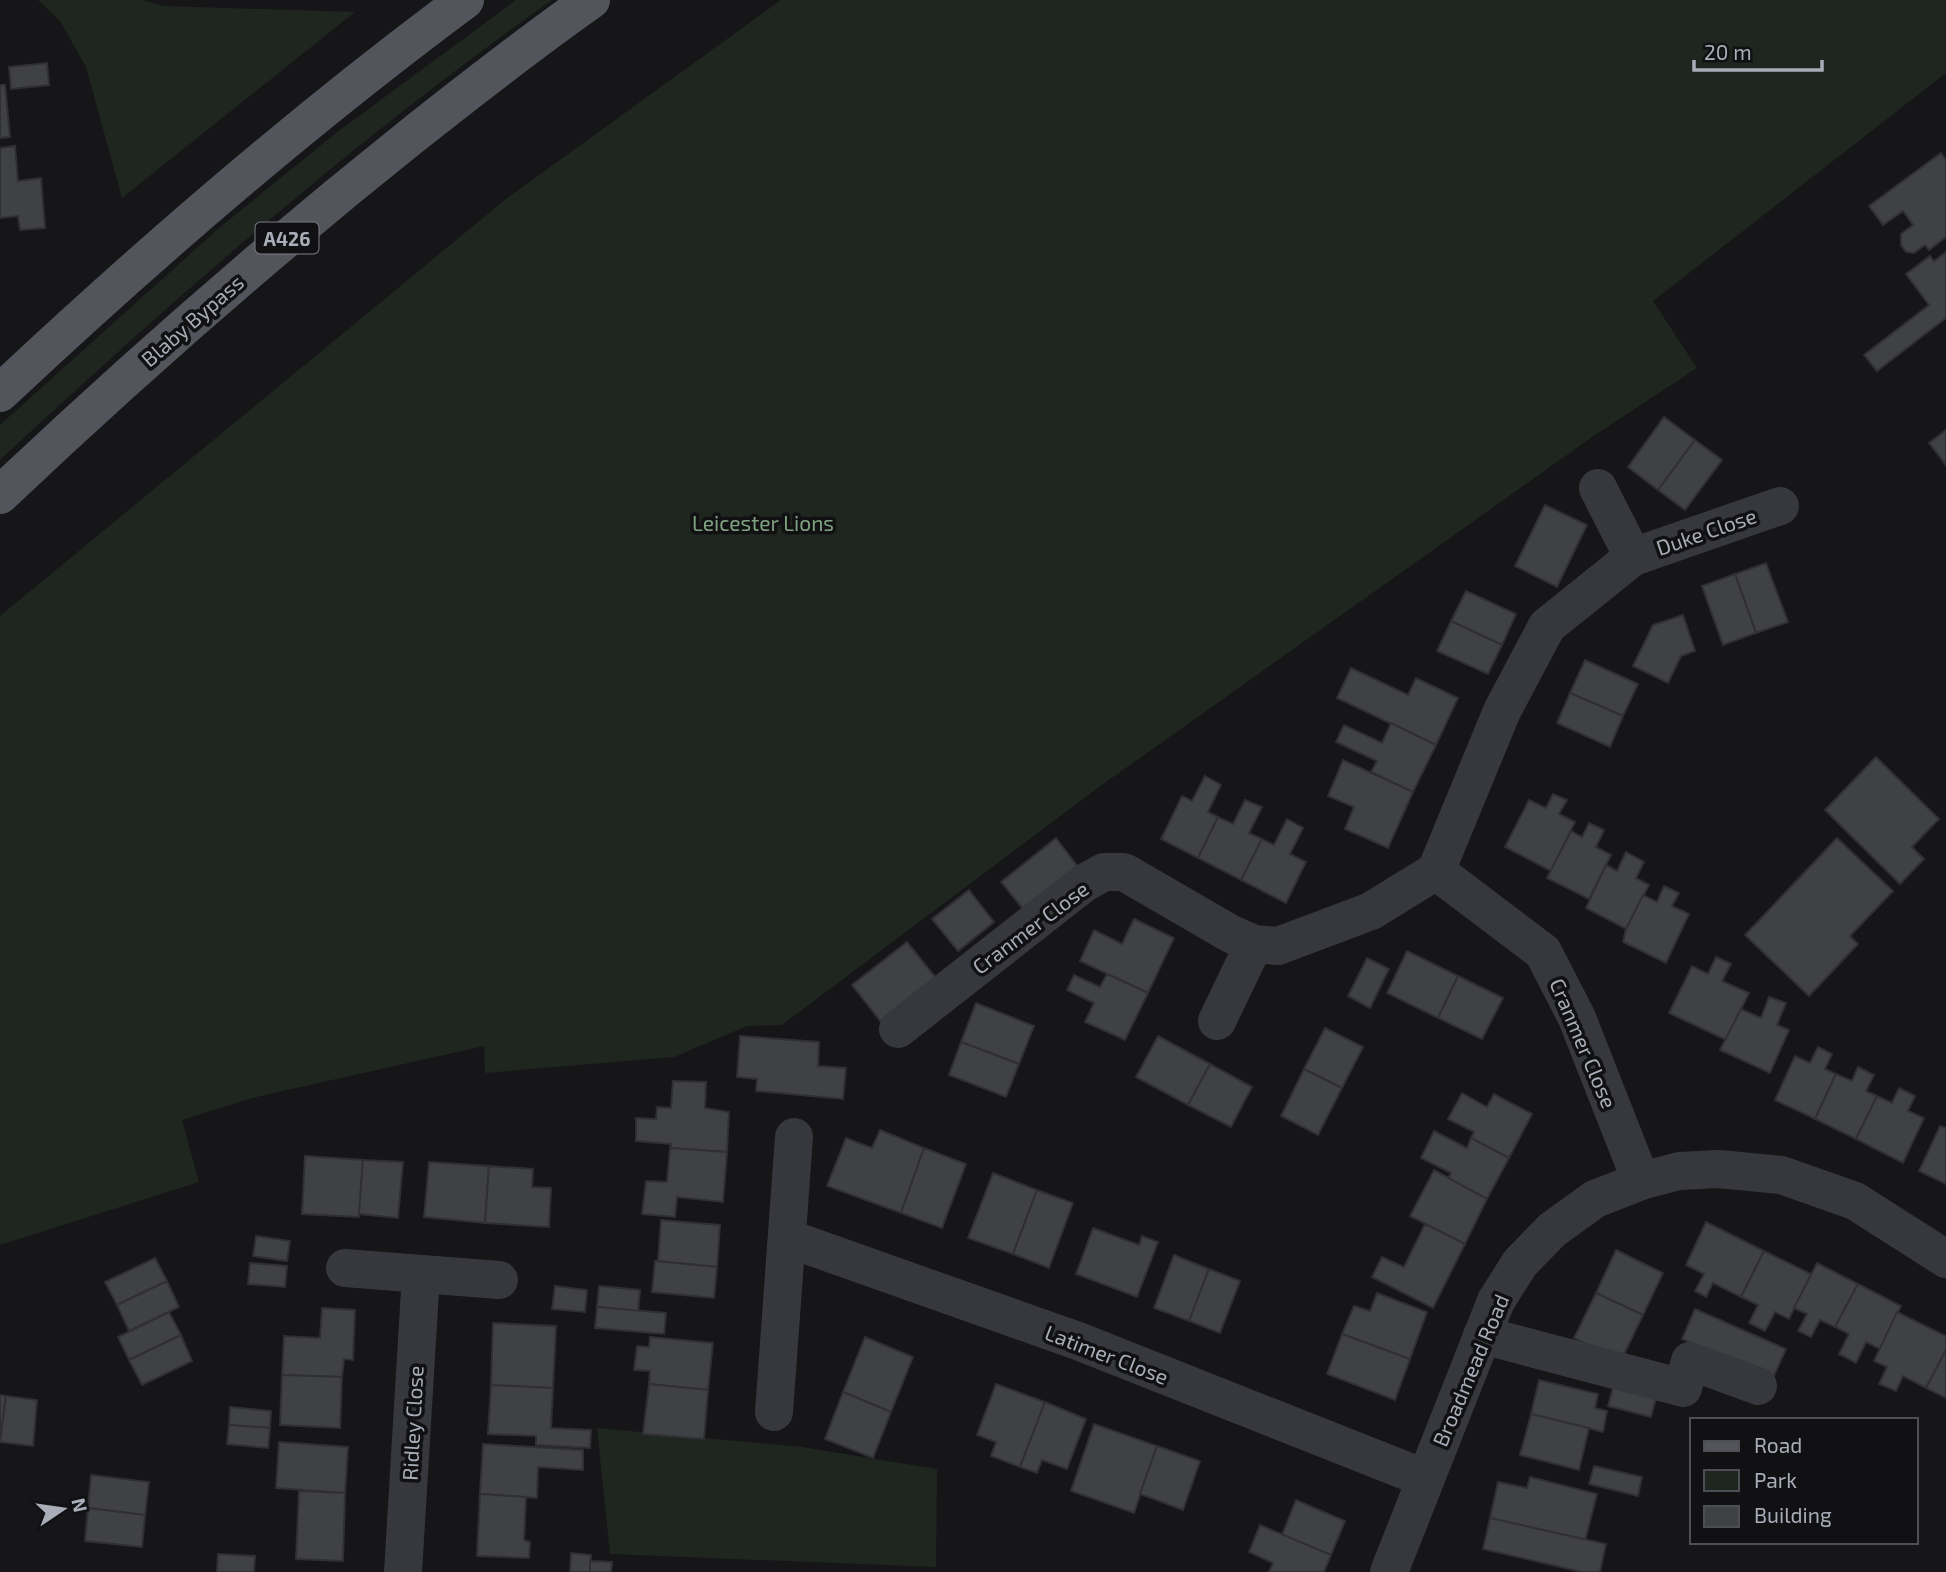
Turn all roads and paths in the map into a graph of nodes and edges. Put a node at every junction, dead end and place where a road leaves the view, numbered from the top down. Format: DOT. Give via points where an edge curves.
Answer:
graph roads {
  1 [pos="465,0"];
  2 [pos="591,0"];
  3 [pos="0,393"];
  4 [pos="1598,488"];
  5 [pos="0,495"];
  6 [pos="1780,506"];
  7 [pos="1633,557"];
  8 [pos="1436,871"];
  9 [pos="1254,944"];
  10 [pos="1217,1021"];
  11 [pos="898,1029"];
  12 [pos="794,1137"];
  13 [pos="1641,1181"];
  14 [pos="787,1238"];
  15 [pos="1946,1259"];
  16 [pos="345,1268"];
  17 [pos="421,1274"];
  18 [pos="499,1280"];
  19 [pos="1482,1335"];
  20 [pos="1758,1386"];
  21 [pos="774,1412"];
  22 [pos="1424,1478"];
  23 [pos="403,1572"];
  24 [pos="1389,1572"];
  1 -- 3 [label="main road" via="194,217"];
  2 -- 5 [label="main road, Blaby Bypass / A426" via="374,166 236,281"];
  4 -- 7 [label="street, Duke Close"];
  6 -- 7 [label="street, Duke Close"];
  7 -- 8 [label="street, Duke Close" via="1547,626 1502,711"];
  8 -- 9 [label="street, Cranmer Close" via="1371,911 1278,946"];
  8 -- 13 [label="street, Cranmer Close" via="1543,952 1577,1018"];
  9 -- 10 [label="street"];
  9 -- 11 [label="street, Cranmer Close" via="1124,872 1104,872"];
  12 -- 14 [label="street"];
  13 -- 15 [label="street, Broadmead Road" via="1679,1171 1719,1169 1781,1175 1855,1201"];
  13 -- 19 [label="street, Broadmead Road" via="1595,1199 1552,1230 1520,1263"];
  14 -- 21 [label="street"];
  14 -- 22 [label="street, Latimer Close" via="1078,1341"];
  16 -- 17 [label="street"];
  17 -- 18 [label="street"];
  17 -- 23 [label="street, Ridley Close"];
  19 -- 20 [label="street" via="1683,1388 1690,1361"];
  19 -- 22 [label="street, Broadmead Road"];
  22 -- 24 [label="street, Broadmead Road"];
}
